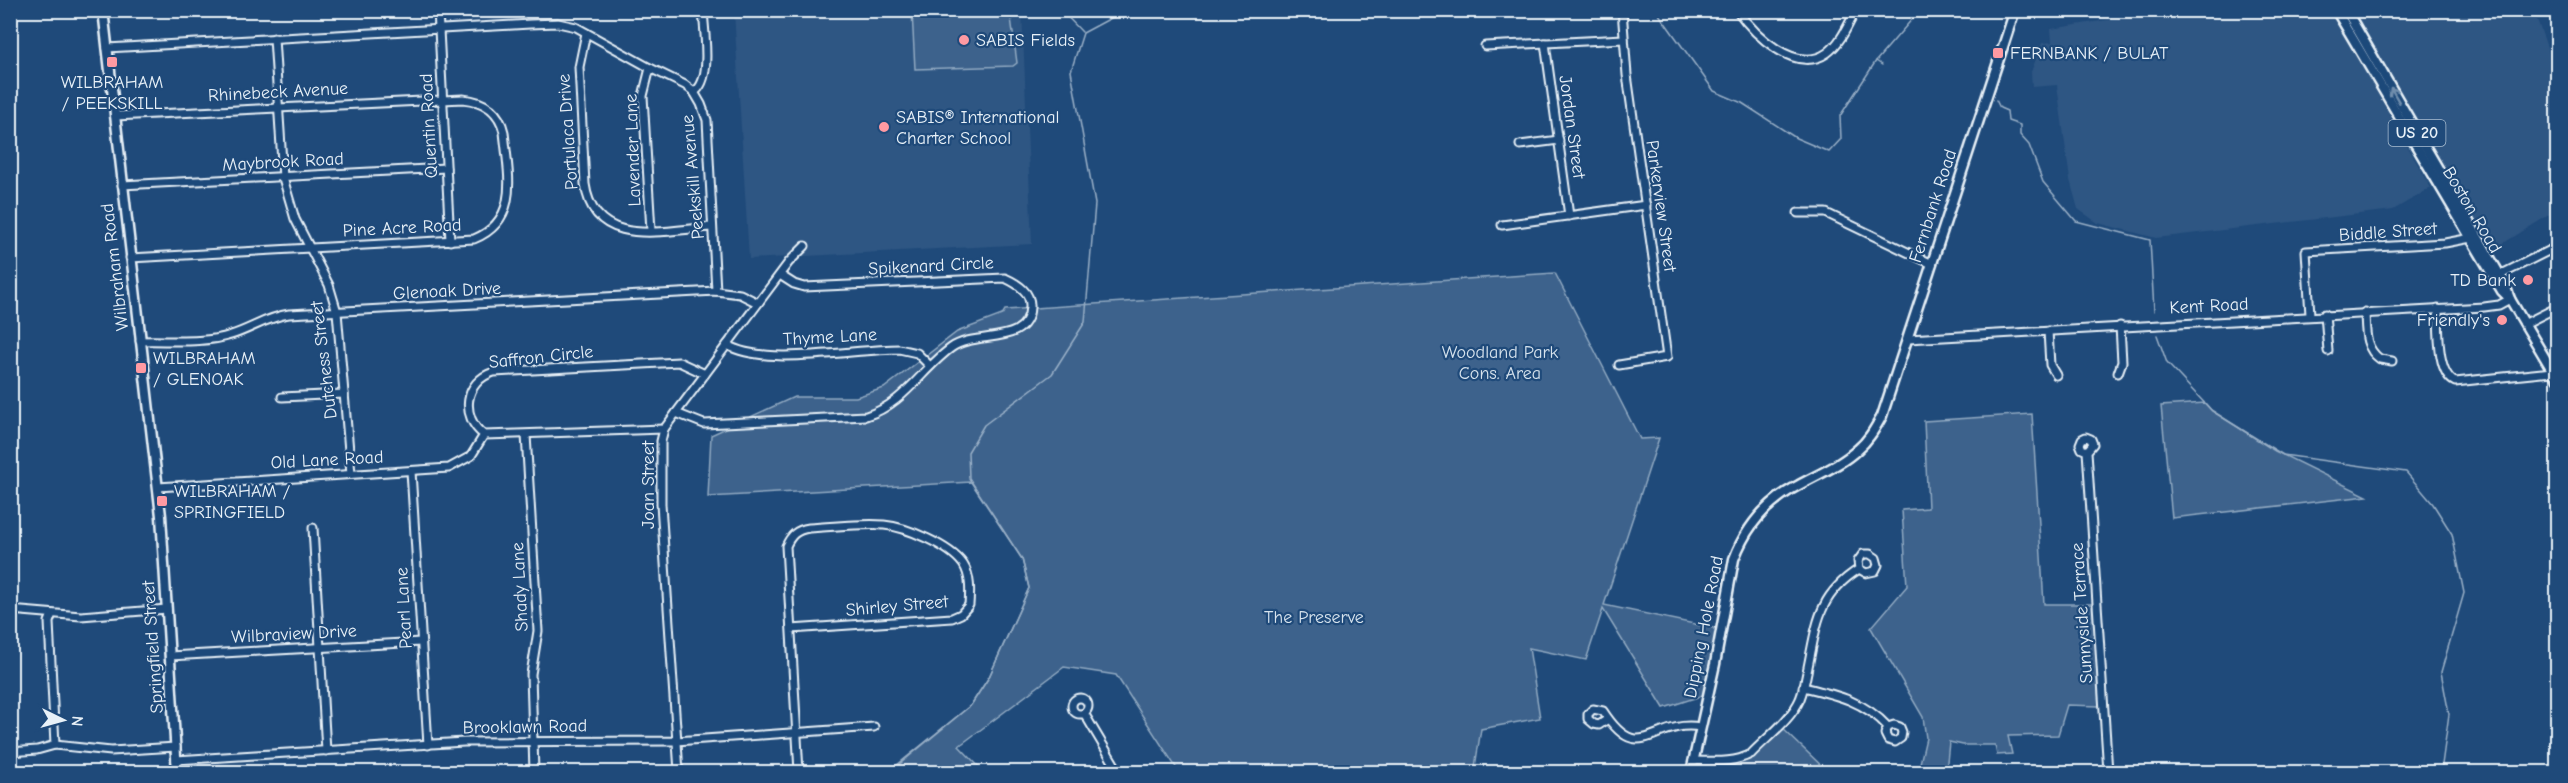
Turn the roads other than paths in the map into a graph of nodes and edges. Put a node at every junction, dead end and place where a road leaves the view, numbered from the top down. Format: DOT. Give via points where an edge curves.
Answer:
graph roads {
  1 [pos="103,10"];
  2 [pos="438,10"];
  3 [pos="703,10"];
  4 [pos="1622,10"];
  5 [pos="1737,10"];
  6 [pos="1856,10"];
  7 [pos="2015,10"];
  8 [pos="2336,10"];
  9 [pos="2346,10"];
  10 [pos="438,30"];
  11 [pos="586,33"];
  12 [pos="274,38"];
  13 [pos="1624,39"];
  14 [pos="1545,43"];
  15 [pos="1485,46"];
  16 [pos="107,48"];
  17 [pos="650,68"];
  18 [pos="694,92"];
  19 [pos="443,100"];
  20 [pos="277,107"];
  21 [pos="115,116"];
  22 [pos="1559,140"];
  23 [pos="1520,145"];
  24 [pos="446,168"];
  25 [pos="283,178"];
  26 [pos="122,185"];
  27 [pos="1646,205"];
  28 [pos="1798,213"];
  29 [pos="1569,216"];
  30 [pos="1502,225"];
  31 [pos="712,227"];
  32 [pos="651,231"];
  33 [pos="2470,238"];
  34 [pos="450,241"];
  35 [pos="805,246"];
  36 [pos="2558,246"];
  37 [pos="309,249"];
  38 [pos="130,258"];
  39 [pos="1932,264"];
  40 [pos="780,275"];
  41 [pos="2500,275"];
  42 [pos="716,291"];
  43 [pos="2510,299"];
  44 [pos="758,303"];
  45 [pos="2558,307"];
  46 [pos="2438,309"];
  47 [pos="337,312"];
  48 [pos="2365,312"];
  49 [pos="2325,314"];
  50 [pos="2310,315"];
  51 [pos="2524,324"];
  52 [pos="2120,326"];
  53 [pos="2048,331"];
  54 [pos="1908,339"];
  55 [pos="141,341"];
  56 [pos="727,345"];
  57 [pos="2328,351"];
  58 [pos="2392,361"];
  59 [pos="1619,365"];
  60 [pos="930,366"];
  61 [pos="2555,370"];
  62 [pos="2118,373"];
  63 [pos="705,374"];
  64 [pos="2056,375"];
  65 [pos="2558,380"];
  66 [pos="344,394"];
  67 [pos="282,397"];
  68 [pos="1884,412"];
  69 [pos="676,413"];
  70 [pos="664,429"];
  71 [pos="484,435"];
  72 [pos="526,435"];
  73 [pos="2087,451"];
  74 [pos="411,471"];
  75 [pos="351,474"];
  76 [pos="158,487"];
  77 [pos="161,519"];
  78 [pos="313,528"];
  79 [pos="1859,569"];
  80 [pos="167,609"];
  81 [pos="10,610"];
  82 [pos="52,614"];
  83 [pos="790,629"];
  84 [pos="421,642"];
  85 [pos="319,648"];
  86 [pos="170,656"];
  87 [pos="1803,687"];
  88 [pos="1084,713"];
  89 [pos="1608,719"];
  90 [pos="874,727"];
  91 [pos="1700,727"];
  92 [pos="1887,727"];
  93 [pos="796,733"];
  94 [pos="532,741"];
  95 [pos="677,741"];
  96 [pos="55,745"];
  97 [pos="428,745"];
  98 [pos="176,747"];
  99 [pos="326,751"];
  100 [pos="10,752"];
  101 [pos="176,760"];
  102 [pos="1693,761"];
  103 [pos="177,772"];
  104 [pos="534,772"];
  105 [pos="679,772"];
  106 [pos="799,772"];
  107 [pos="1119,772"];
  108 [pos="1691,772"];
  109 [pos="2108,772"];
  1 -- 16 [label="main road, Wilbraham Road"];
  2 -- 10 [label="street, Quentin Road"];
  3 -- 18 [label="street" via="705,75"];
  4 -- 13 [label="street, Parkerview Street"];
  5 -- 6 [label="street" via="1772,45 1803,58 1825,54 1834,47"];
  7 -- 39 [label="main road, Fernbank Road"];
  8 -- 33 [label="main road, Boston Road / US 20"];
  41 -- 9 [label="main road, Boston Road / US 20, one-way"];
  10 -- 11 [label="street, Peekskill Avenue" via="554,23"];
  10 -- 12 [label="street, Peekskill Avenue"];
  10 -- 19 [label="street, Quentin Road"];
  11 -- 17 [label="street, Peekskill Avenue"];
  11 -- 32 [label="street, Portulaca Drive" via="579,67 588,200 607,225"];
  12 -- 16 [label="street, Peekskill Avenue"];
  12 -- 20 [label="street, Dutchess Street"];
  13 -- 14 [label="street"];
  13 -- 27 [label="street, Parkerview Street"];
  14 -- 15 [label="street"];
  14 -- 22 [label="street, Jordan Street"];
  16 -- 21 [label="main road, Wilbraham Road"];
  17 -- 18 [label="street, Peekskill Avenue"];
  17 -- 32 [label="street, Lavender Lane" via="643,96"];
  18 -- 31 [label="street, Peekskill Avenue" via="707,120"];
  19 -- 20 [label="street, Rhinebeck Avenue"];
  19 -- 24 [label="street, Quentin Road"];
  19 -- 34 [label="street, Pine Acre Road" via="473,100 489,107 500,121 508,195 503,217 496,225 479,237"];
  20 -- 21 [label="street, Rhinebeck Avenue"];
  20 -- 25 [label="street, Dutchess Street"];
  21 -- 26 [label="main road, Wilbraham Road"];
  22 -- 23 [label="street"];
  22 -- 29 [label="street, Jordan Street"];
  24 -- 25 [label="street, Maybrook Road"];
  24 -- 34 [label="street, Quentin Road"];
  25 -- 26 [label="street, Maybrook Road"];
  25 -- 37 [label="street, Dutchess Street"];
  26 -- 38 [label="main road, Wilbraham Road"];
  27 -- 29 [label="street"];
  27 -- 59 [label="street, Parkerview Street" via="1667,357"];
  28 -- 39 [label="street" via="1826,213"];
  29 -- 30 [label="street"];
  31 -- 32 [label="street, Portulaca Drive"];
  31 -- 42 [label="street, Peekskill Avenue"];
  33 -- 43 [label="main road, Boston Road / US 20"];
  33 -- 50 [label="street, Biddle Street" via="2445,243 2306,251"];
  34 -- 37 [label="street, Pine Acre Road"];
  35 -- 40 [label="street, Joan Street"];
  36 -- 41 [label="street"];
  37 -- 38 [label="street, Pine Acre Road"];
  37 -- 47 [label="street, Dutchess Street" via="329,285"];
  38 -- 55 [label="main road, Wilbraham Road"];
  39 -- 54 [label="main road, Fernbank Road"];
  40 -- 44 [label="street, Joan Street"];
  40 -- 60 [label="street, Spikenard Circle" via="804,287 1005,278 1026,293 1030,312 1021,328 1003,336 958,344"];
  41 -- 43 [label="main road, Boston Road / US 20"];
  42 -- 44 [label="street, Glenoak Drive" via="740,294"];
  42 -- 47 [label="street, Glenoak Drive"];
  43 -- 46 [label="street, Kent Road" via="2492,306"];
  43 -- 51 [label="main road, Boston Road / US 20"];
  44 -- 56 [label="street, Joan Street"];
  45 -- 51 [label="street"];
  46 -- 48 [label="street, Kent Road"];
  46 -- 61 [label="street" via="2441,357 2450,379"];
  47 -- 55 [label="street, Glenoak Drive" via="271,317 223,337"];
  47 -- 66 [label="street, Dutchess Street"];
  48 -- 49 [label="street, Kent Road"];
  48 -- 58 [label="street" via="2370,349 2380,360"];
  49 -- 50 [label="street, Kent Road"];
  49 -- 57 [label="street"];
  50 -- 52 [label="street, Kent Road"];
  51 -- 61 [label="main road, Boston Road / US 20"];
  52 -- 53 [label="street, Kent Road"];
  52 -- 62 [label="street" via="2122,362"];
  53 -- 54 [label="street, Kent Road"];
  53 -- 64 [label="street" via="2050,365"];
  54 -- 68 [label="main road, Fernbank Road"];
  55 -- 76 [label="main road, Wilbraham Road"];
  56 -- 60 [label="street, Thyme Lane" via="750,354 899,349 917,353"];
  56 -- 63 [label="street, Joan Street"];
  60 -- 69 [label="street, Spikenard Circle" via="892,403 866,416 704,424"];
  61 -- 65 [label="main road, Boston Road / US 20"];
  63 -- 69 [label="street, Joan Street"];
  63 -- 71 [label="street, Saffron Circle" via="679,362 494,372 475,383 469,399 469,417"];
  66 -- 67 [label="street"];
  66 -- 75 [label="street, Dutchess Street"];
  68 -- 91 [label="main road, Dipping Hole Road" via="1860,448 1769,505 1739,544"];
  69 -- 70 [label="street, Joan Street"];
  70 -- 72 [label="street"];
  70 -- 95 [label="street, Joan Street" via="660,452 661,504"];
  71 -- 72 [label="street"];
  71 -- 74 [label="street, Old Lane Road" via="474,453 459,465"];
  72 -- 94 [label="street, Shady Lane" via="538,631 531,674"];
  73 -- 109 [label="street, Sunnyside Terrace"];
  74 -- 75 [label="street, Old Lane Road"];
  74 -- 84 [label="street, Pearl Lane"];
  75 -- 76 [label="street, Old Lane Road"];
  76 -- 77 [label="main road, Wilbraham Road"];
  77 -- 80 [label="main road, Springfield Street"];
  78 -- 85 [label="street"];
  79 -- 87 [label="street" via="1837,585 1822,605"];
  80 -- 82 [label="street" via="81,616"];
  80 -- 86 [label="main road, Springfield Street"];
  81 -- 82 [label="street"];
  82 -- 96 [label="street" via="49,622"];
  83 -- 83 [label="street, Shirley Street" via="786,546 799,530 873,525 901,528 952,553 969,579 969,605 952,618"];
  83 -- 93 [label="street, Shirley Street"];
  84 -- 85 [label="street, Wilbraview Drive"];
  84 -- 97 [label="street, Pearl Lane"];
  85 -- 86 [label="street, Wilbraview Drive"];
  85 -- 99 [label="street"];
  86 -- 98 [label="main road, Springfield Street"];
  87 -- 92 [label="street" via="1852,700 1875,713"];
  87 -- 102 [label="street" via="1792,712 1751,754 1733,761"];
  88 -- 107 [label="street"];
  89 -- 91 [label="street" via="1621,735 1635,740 1681,726"];
  90 -- 93 [label="street, Brooklawn Road"];
  91 -- 102 [label="main road, Dipping Hole Road"];
  93 -- 95 [label="street, Brooklawn Road"];
  93 -- 106 [label="street, Shirley Street"];
  94 -- 95 [label="street, Brooklawn Road"];
  94 -- 97 [label="street, Brooklawn Road"];
  94 -- 104 [label="street, Shady Lane"];
  95 -- 105 [label="street, Joan Street"];
  96 -- 98 [label="street" via="111,751"];
  96 -- 100 [label="street"];
  97 -- 99 [label="street, Brooklawn Road"];
  98 -- 101 [label="main road, Springfield Street"];
  99 -- 101 [label="street, Brooklawn Road"];
  101 -- 103 [label="main road, Springfield Street"];
  102 -- 108 [label="main road, Dipping Hole Road"];
}
